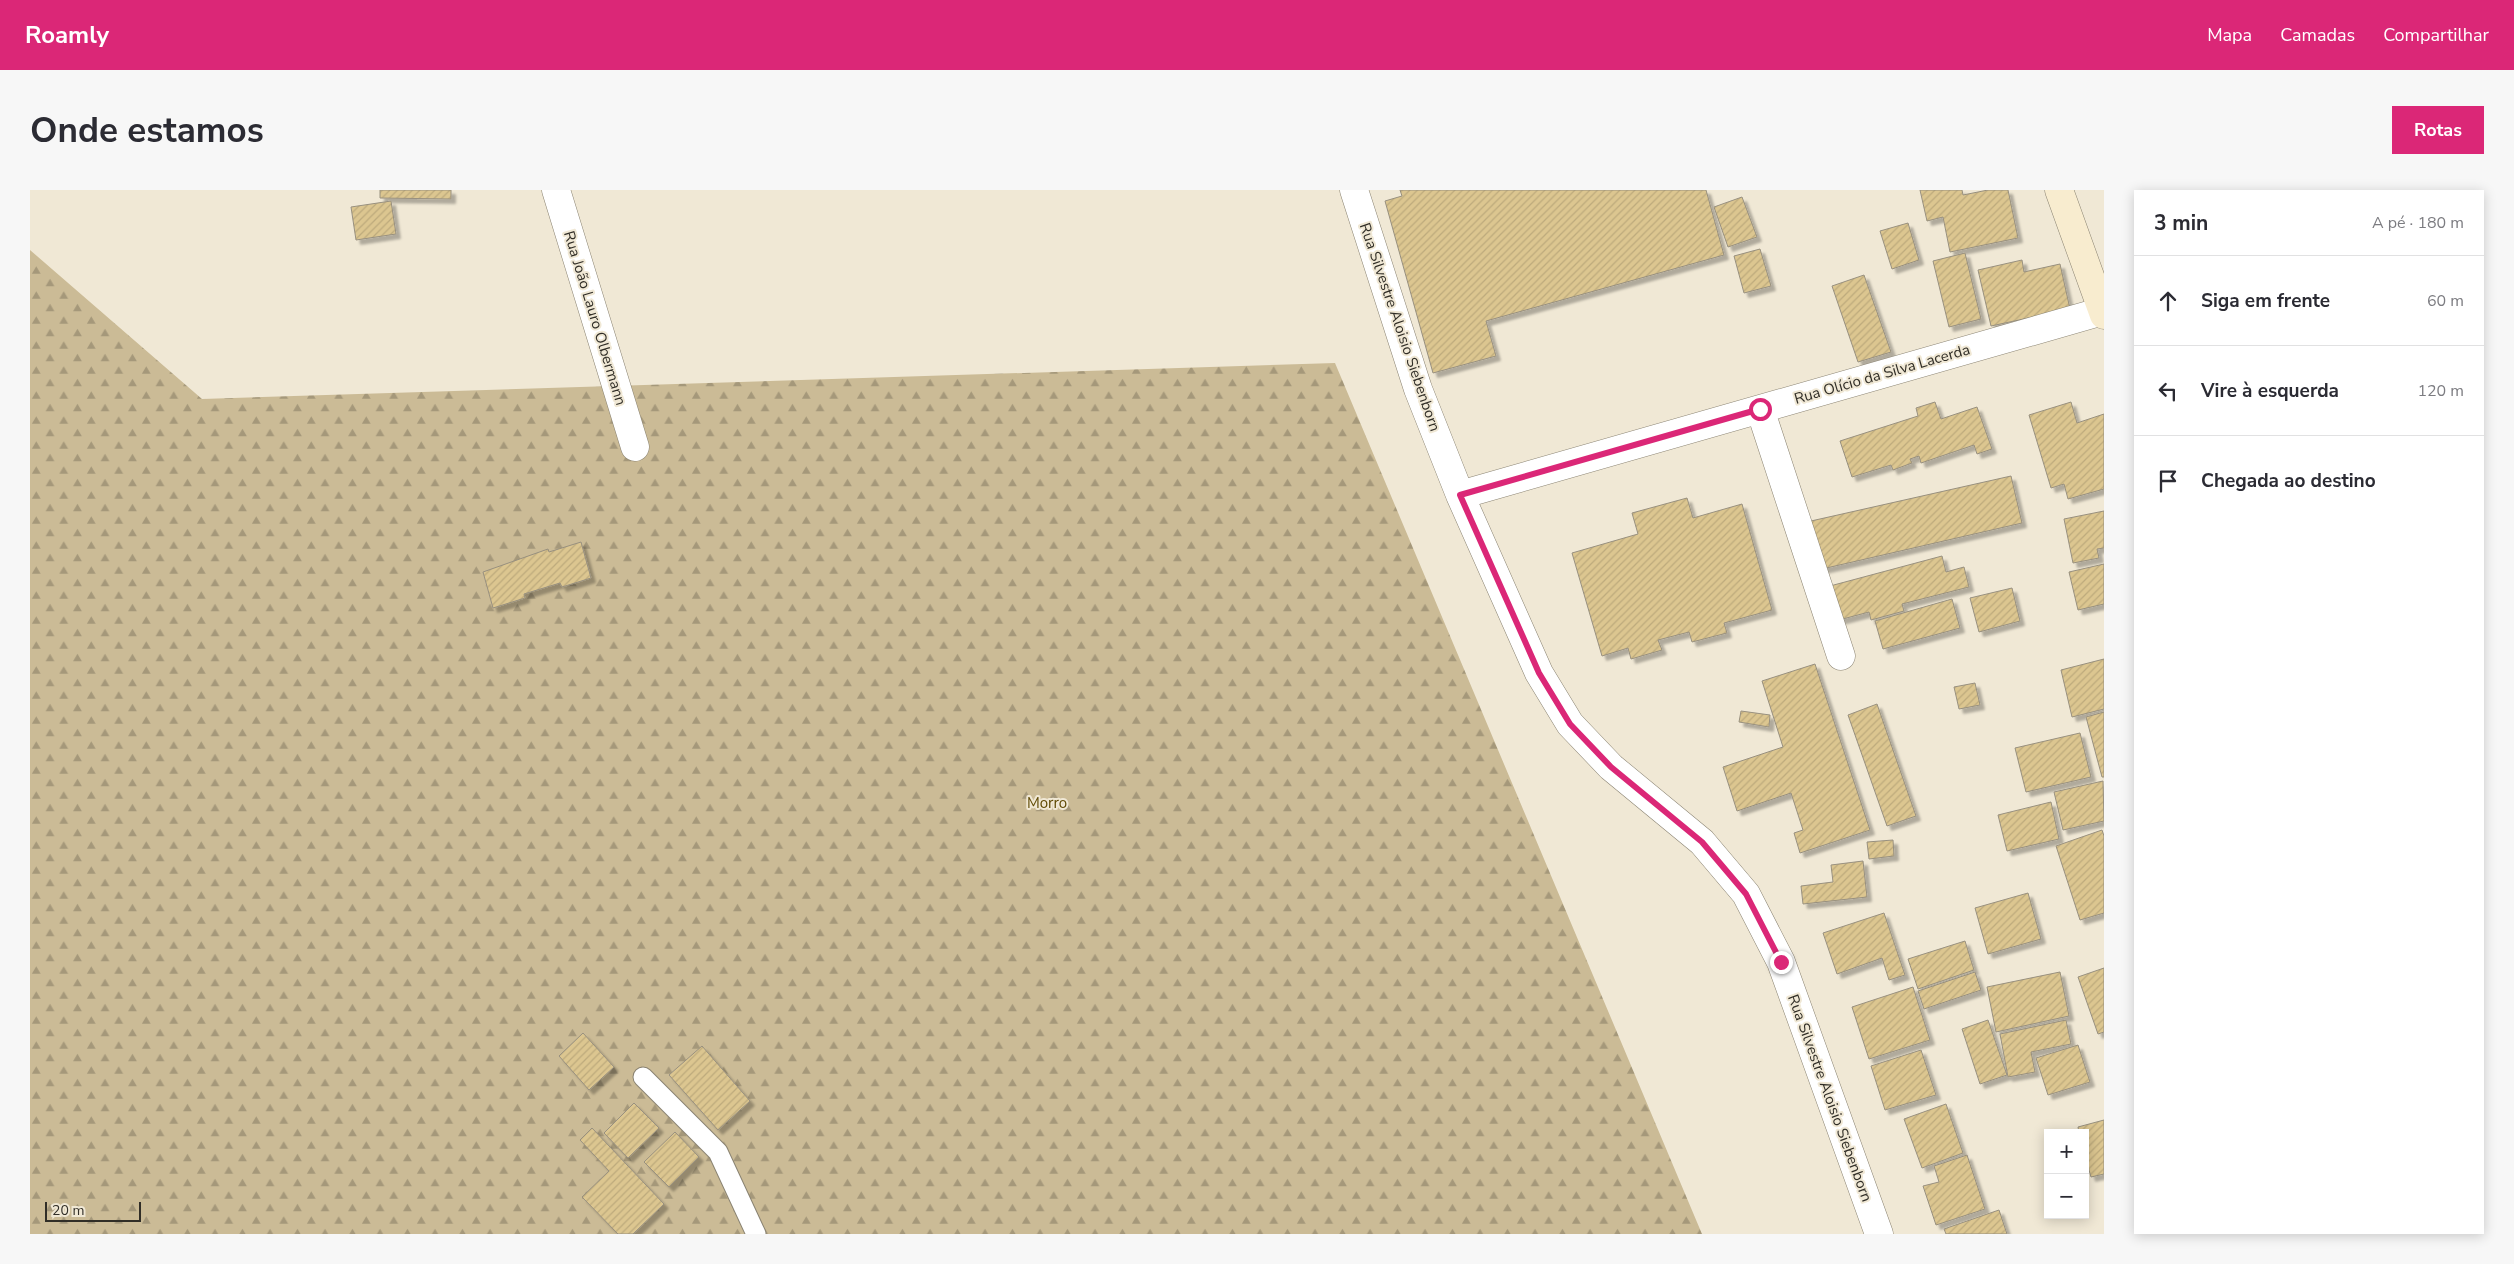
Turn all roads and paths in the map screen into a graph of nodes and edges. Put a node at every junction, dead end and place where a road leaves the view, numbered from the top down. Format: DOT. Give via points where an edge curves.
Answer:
graph roads {
  1 [pos="556,190"];
  2 [pos="1354,190"];
  3 [pos="2059,190"];
  4 [pos="2103,313"];
  5 [pos="1760,409"];
  6 [pos="635,447"];
  7 [pos="1460,495"];
  8 [pos="1841,656"];
  9 [pos="643,1077"];
  10 [pos="756,1234"];
  11 [pos="1879,1234"];
  1 -- 6 [label="street, Rua João Lauro Olbermann"];
  2 -- 7 [label="street, Rua Silvestre Aloisio Siebenborn" via="1418,390"];
  3 -- 4 [label="street"];
  4 -- 5 [label="street, Rua Olício da Silva Lacerda"];
  5 -- 7 [label="street, Rua Olício da Silva Lacerda"];
  5 -- 8 [label="street"];
  7 -- 11 [label="street, Rua Silvestre Aloisio Siebenborn" via="1539,673 1570,724 1611,767 1702,842 1746,894 1781,962"];
  9 -- 10 [label="lane" via="718,1152"];
}
